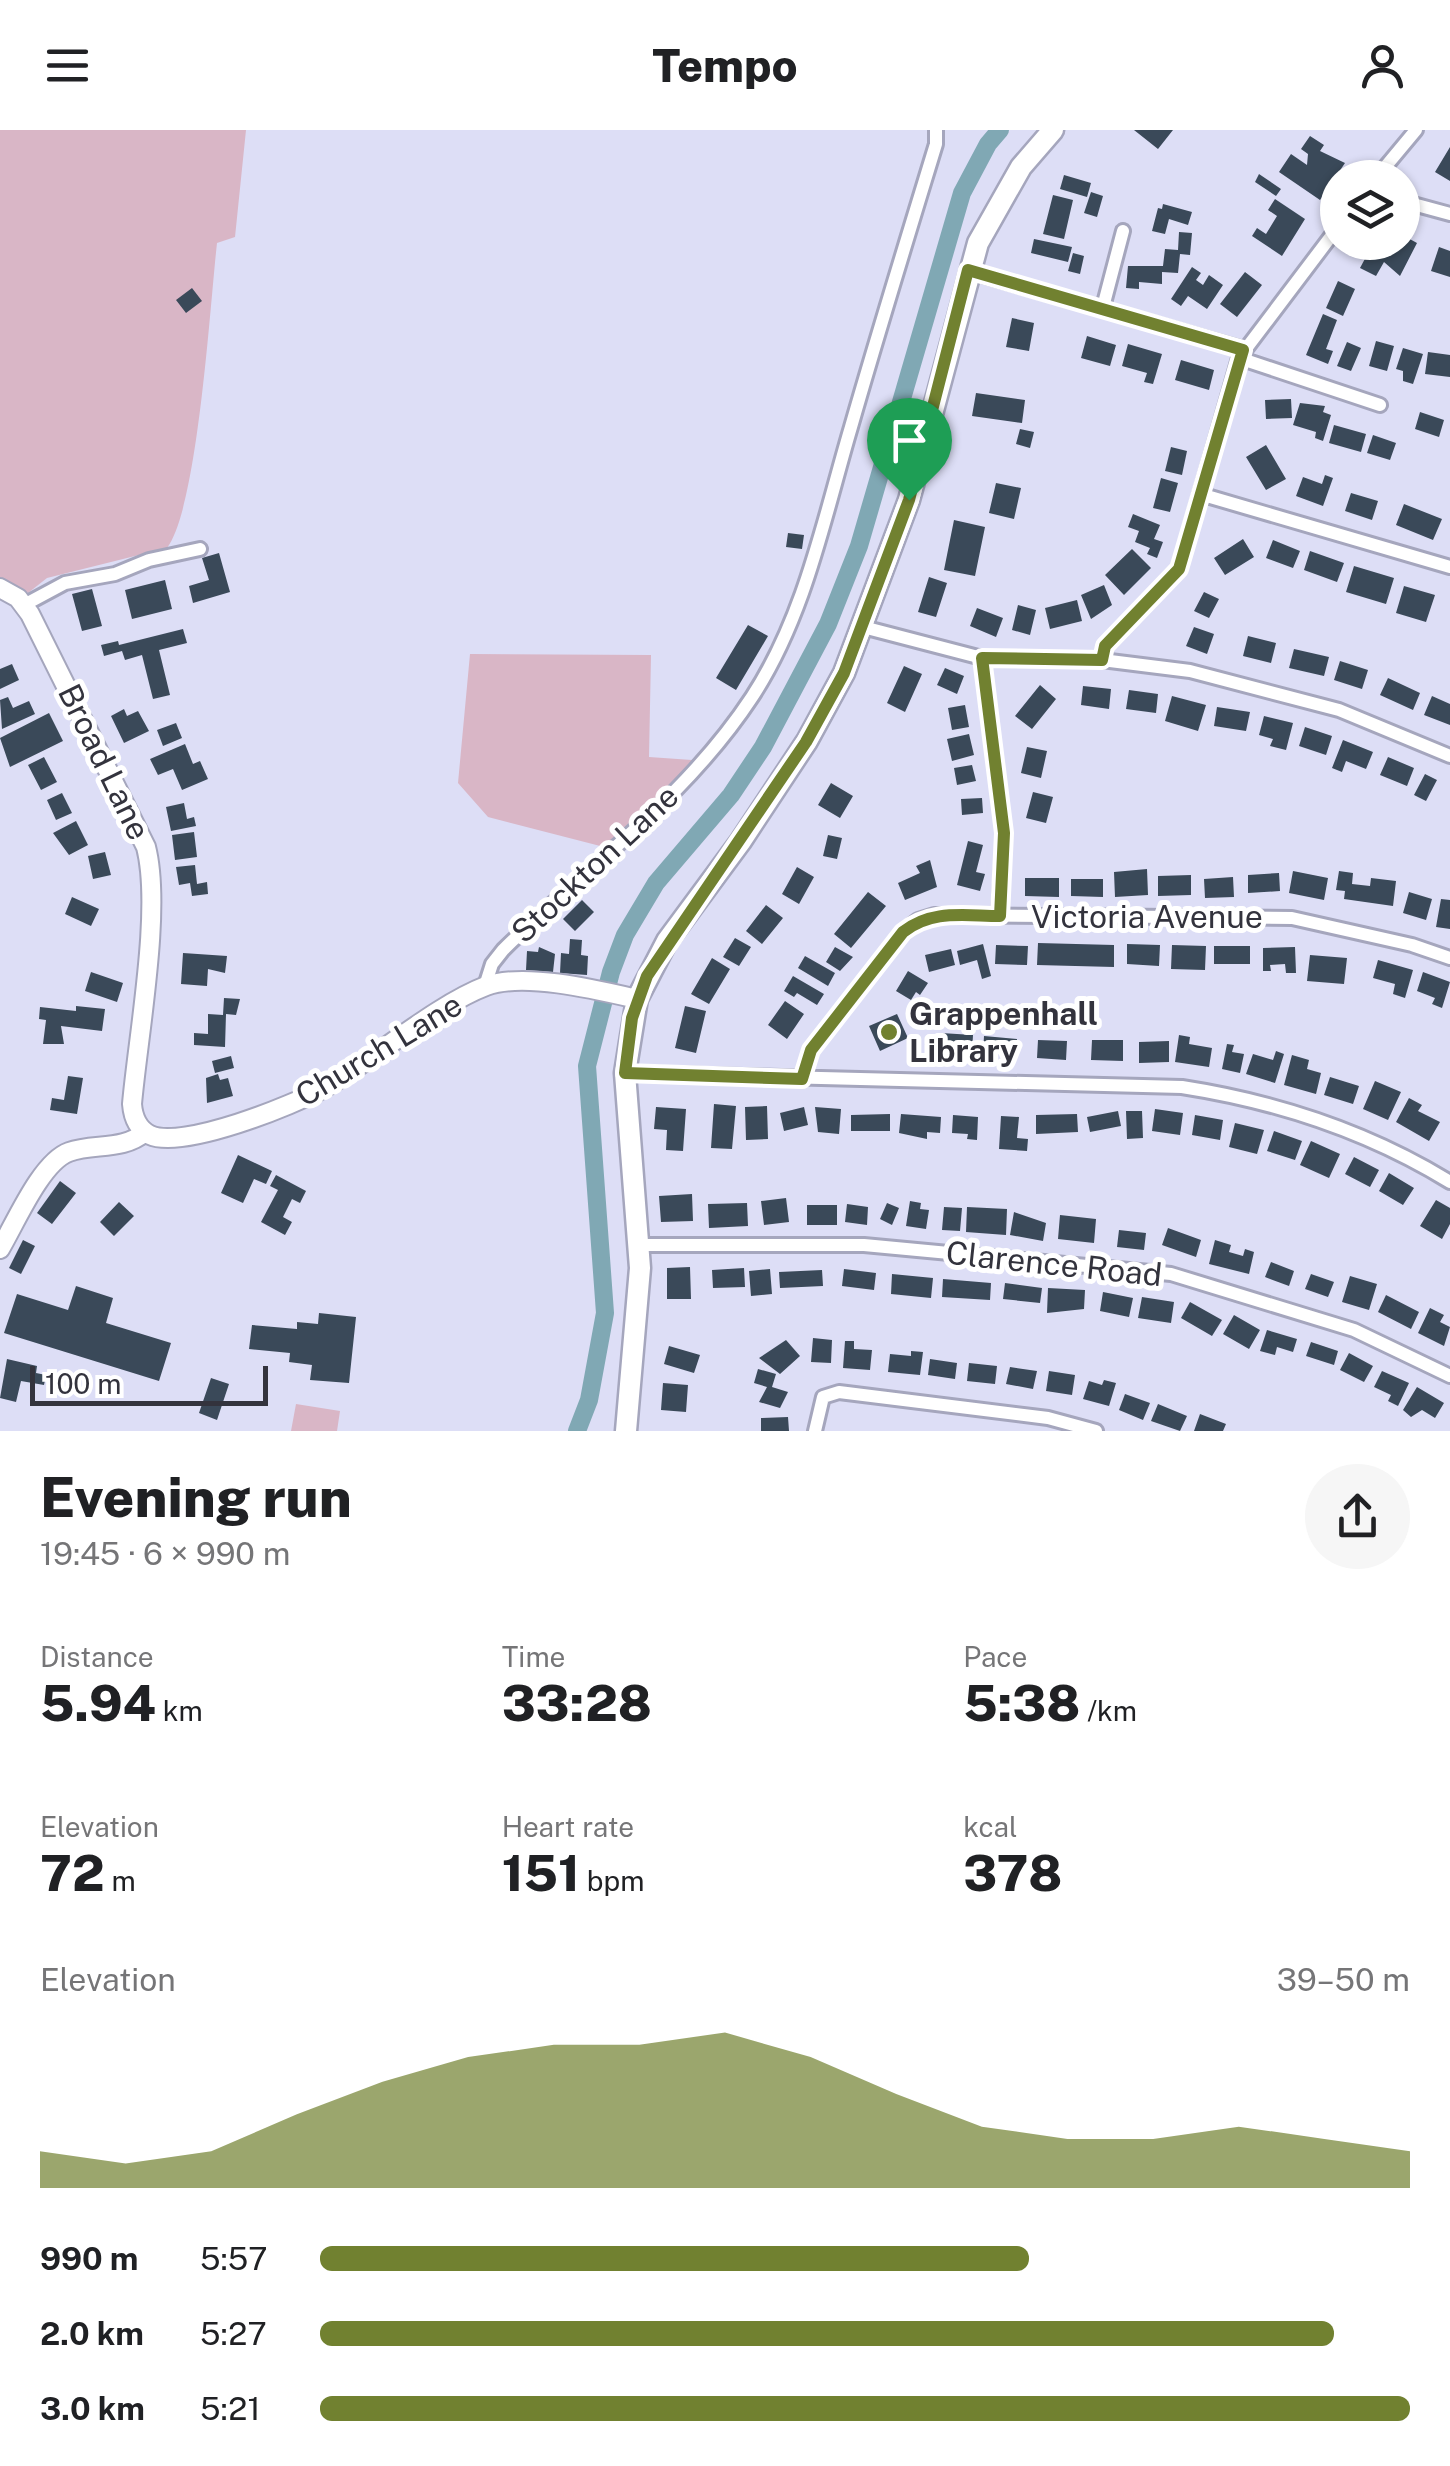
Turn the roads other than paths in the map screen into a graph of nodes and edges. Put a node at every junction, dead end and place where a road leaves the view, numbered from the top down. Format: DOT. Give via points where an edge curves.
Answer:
graph roads {
  1 [pos="936,130"];
  2 [pos="1053,130"];
  3 [pos="1416,130"];
  4 [pos="1391,160"];
  5 [pos="1420,206"];
  6 [pos="1450,214"];
  7 [pos="1124,231"];
  8 [pos="1320,251"];
  9 [pos="968,270"];
  10 [pos="1103,307"];
  11 [pos="1241,354"];
  12 [pos="1380,405"];
  13 [pos="1200,494"];
  14 [pos="200,548"];
  15 [pos="1450,566"];
  16 [pos="0,588"];
  17 [pos="24,605"];
  18 [pos="864,627"];
  19 [pos="982,658"];
  20 [pos="1102,660"];
  21 [pos="1450,756"];
  22 [pos="1000,916"];
  23 [pos="1450,958"];
  24 [pos="485,986"];
  25 [pos="627,997"];
  26 [pos="625,1073"];
  27 [pos="802,1079"];
  28 [pos="145,1132"];
  29 [pos="1450,1182"];
  30 [pos="640,1245"];
  31 [pos="0,1249"];
  32 [pos="1450,1376"];
  33 [pos="626,1431"];
  34 [pos="816,1431"];
  35 [pos="1096,1431"];
  1 -- 24 [label="street, Stockton Lane" via="828,520 787,629 752,696 648,822 503,950"];
  2 -- 9 [label="main road" via="990,218"];
  3 -- 4 [label="street"];
  5 -- 6 [label="street"];
  7 -- 10 [label="street"];
  8 -- 11 [label="street"];
  9 -- 10 [label="street"];
  9 -- 18 [label="main road" via="909,500"];
  10 -- 11 [label="street"];
  11 -- 12 [label="street"];
  11 -- 13 [label="street"];
  13 -- 15 [label="street"];
  13 -- 20 [label="street" via="1179,569 1105,646"];
  14 -- 17 [label="street" via="65,583"];
  16 -- 17 [label="street, Broad Lane"];
  17 -- 28 [label="street, Broad Lane" via="150,860 132,1104"];
  18 -- 19 [label="street"];
  18 -- 25 [label="main road" via="806,742"];
  19 -- 20 [label="street"];
  19 -- 22 [label="street" via="1004,833"];
  20 -- 21 [label="street" via="1190,671 1339,710"];
  22 -- 23 [label="street, Victoria Avenue" via="1292,918"];
  22 -- 27 [label="street, Victoria Avenue" via="934,915 903,932 811,1050"];
  24 -- 25 [label="street, Church Lane" via="524,982"];
  24 -- 28 [label="street, Church Lane" via="310,1096 192,1135"];
  25 -- 26 [label="main road"];
  26 -- 27 [label="street"];
  26 -- 30 [label="main road"];
  27 -- 29 [label="street" via="1134,1084 1220,1092 1361,1135"];
  28 -- 31 [label="street, Church Lane" via="130,1142 67,1152 49,1166"];
  30 -- 32 [label="street, Clarence Road" via="864,1245 1171,1274 1354,1330"];
  30 -- 33 [label="main road"];
  34 -- 35 [label="street" via="823,1397 839,1392 1048,1418"];
}
